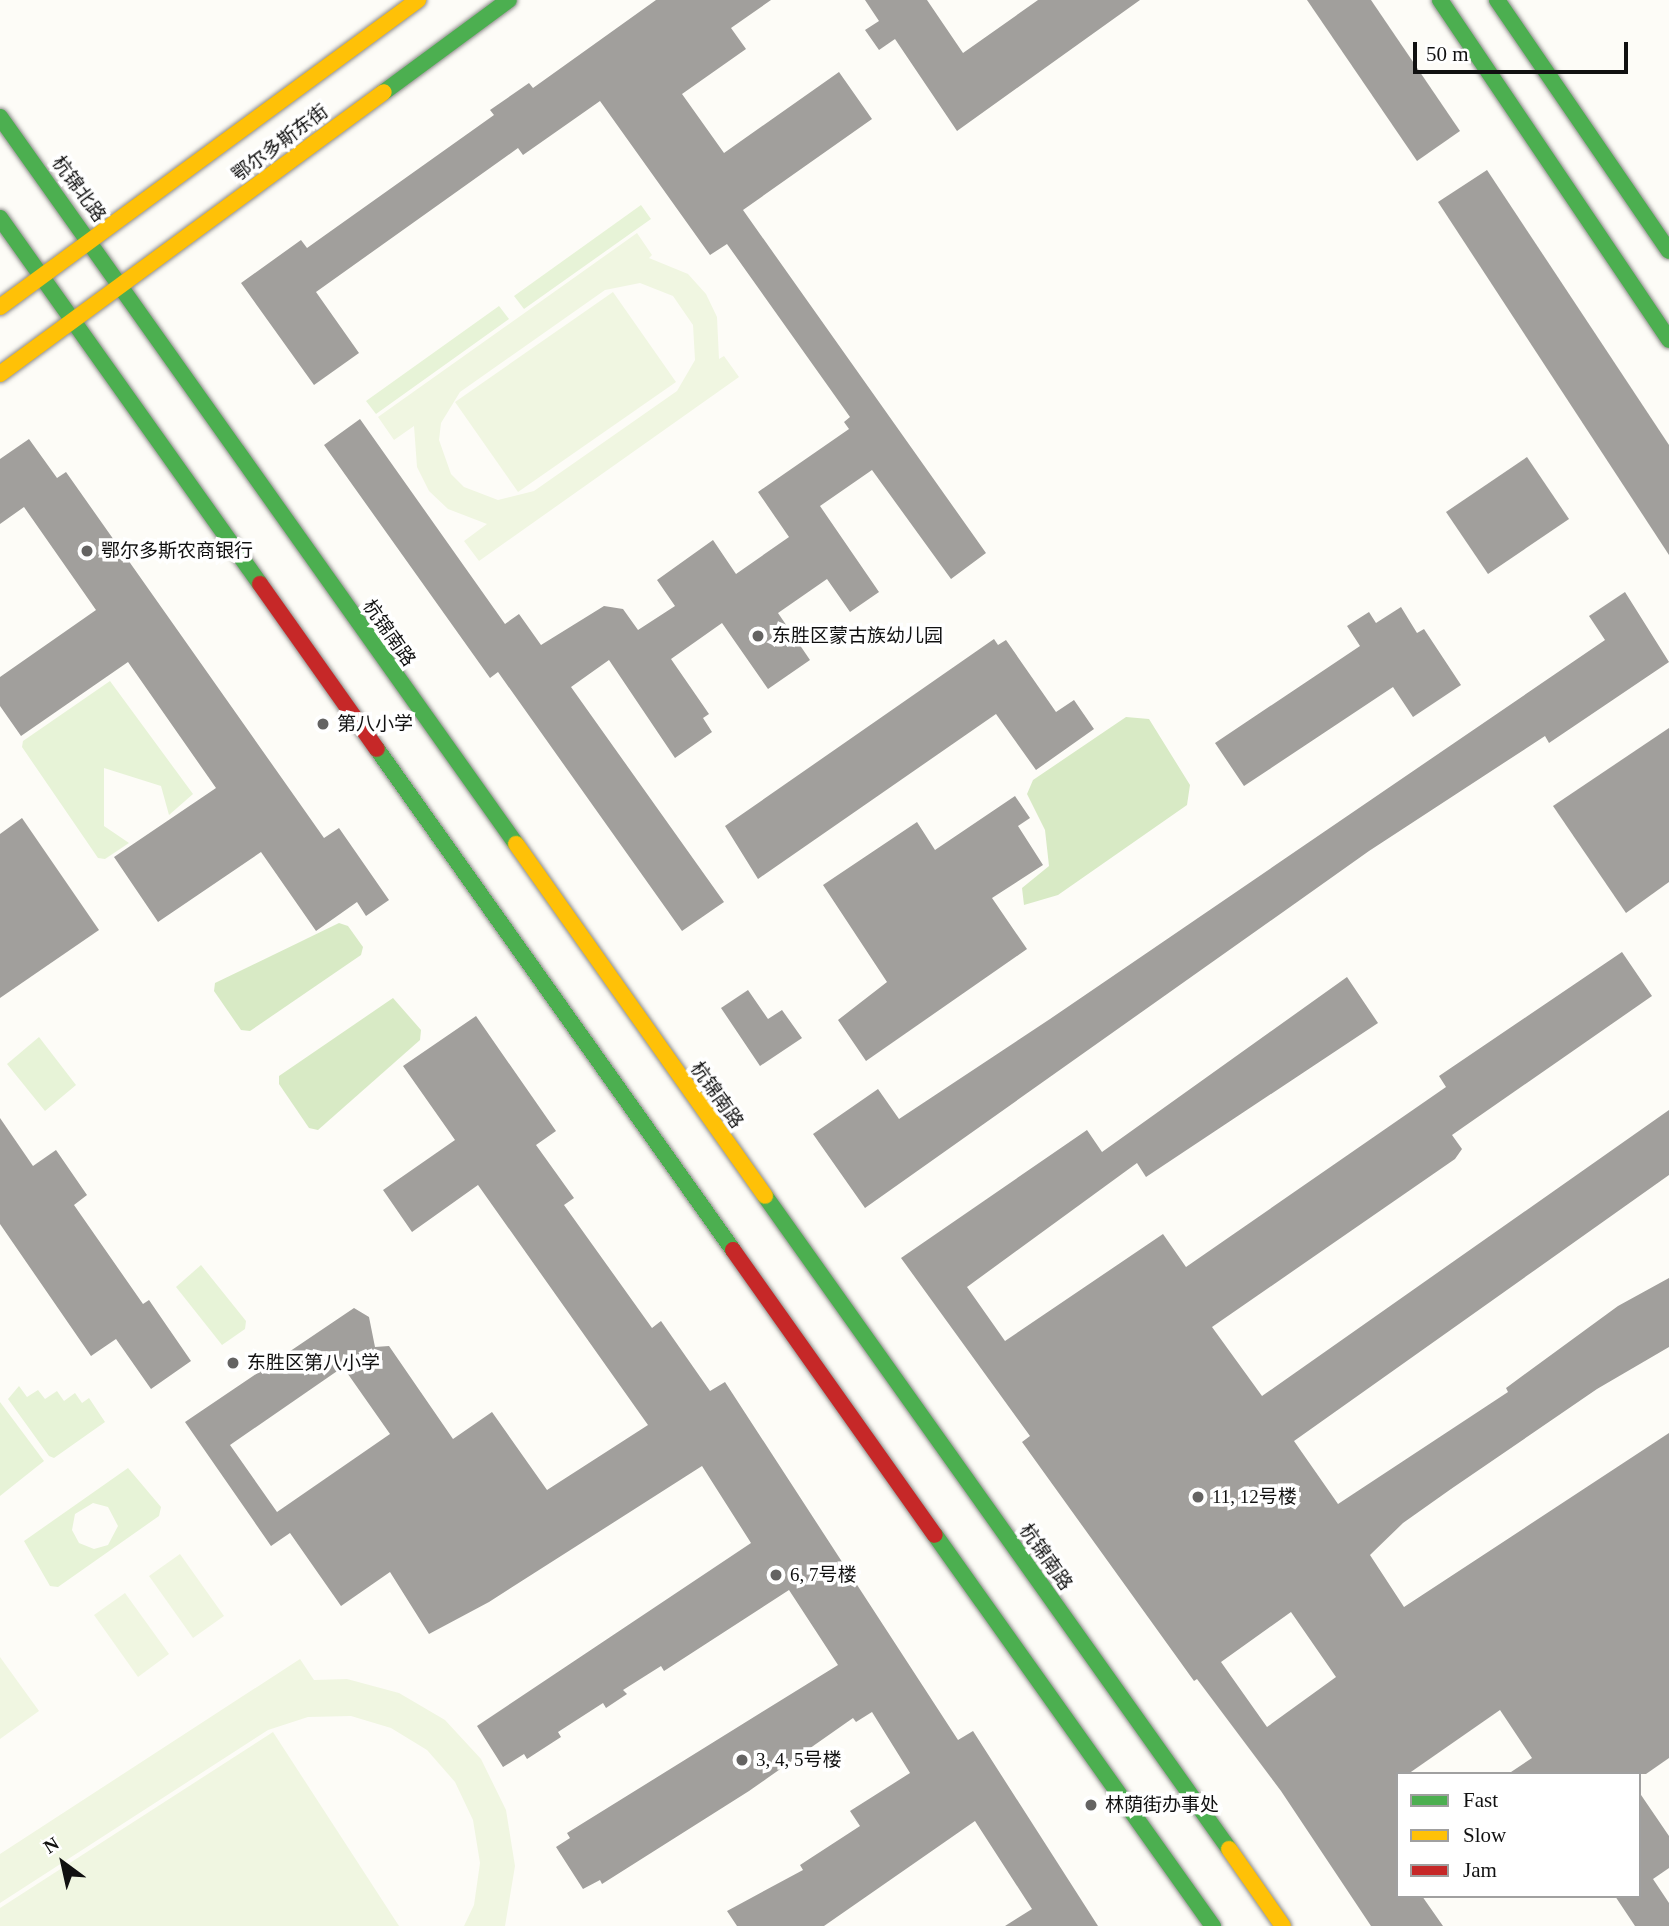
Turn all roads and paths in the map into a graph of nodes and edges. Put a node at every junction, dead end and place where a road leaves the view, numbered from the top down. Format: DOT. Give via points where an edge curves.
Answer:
graph roads {
  1 [pos="418,0"];
  2 [pos="509,0"];
  3 [pos="1440,0"];
  4 [pos="1497,0"];
  5 [pos="0,117"];
  6 [pos="0,218"];
  7 [pos="90,239"];
  8 [pos="1669,251"];
  9 [pos="42,276"];
  10 [pos="118,289"];
  11 [pos="0,307"];
  12 [pos="76,320"];
  13 [pos="1669,340"];
  14 [pos="0,374"];
  15 [pos="1213,1926"];
  16 [pos="1283,1926"];
  1 -- 7 [label="main road, 鄂尔多斯东街"];
  2 -- 10 [label="main road, 鄂尔多斯东街"];
  3 -- 13 [label="main road"];
  4 -- 8 [label="main road"];
  5 -- 7 [label="main road, 杭锦北路"];
  6 -- 9 [label="main road"];
  7 -- 9 [label="main road, 鄂尔多斯东街"];
  7 -- 10 [label="main road, 杭锦北路"];
  9 -- 11 [label="main road, 鄂尔多斯东街"];
  9 -- 12 [label="main road"];
  10 -- 12 [label="main road, 鄂尔多斯东街"];
  10 -- 16 [label="main road, 杭锦南路"];
  12 -- 14 [label="main road, 鄂尔多斯东街"];
  12 -- 15 [label="main road"];
}
